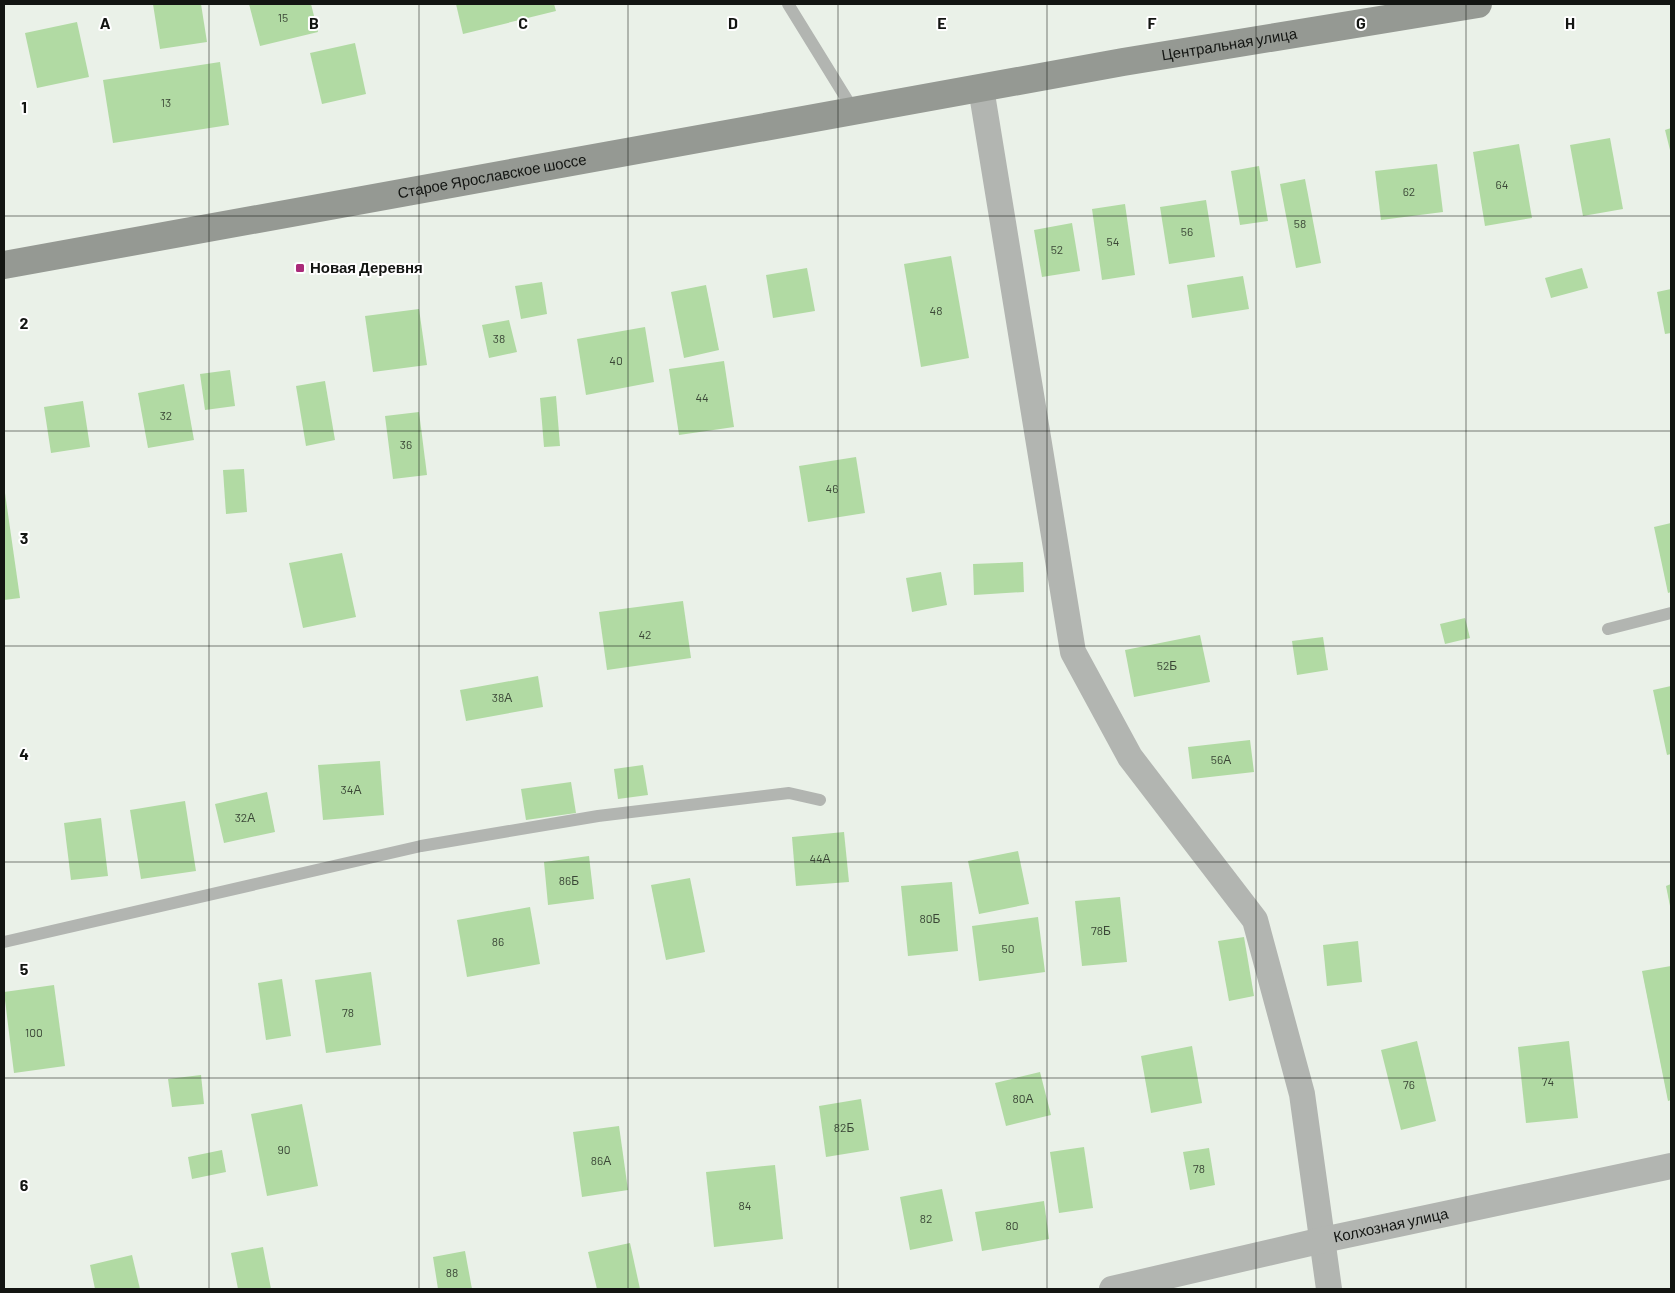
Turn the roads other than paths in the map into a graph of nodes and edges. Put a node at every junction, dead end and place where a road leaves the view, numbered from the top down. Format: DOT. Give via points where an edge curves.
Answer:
graph roads {
  1 [pos="788,4"];
  2 [pos="1478,4"];
  3 [pos="981,88"];
  4 [pos="854,111"];
  5 [pos="4,265"];
  6 [pos="1671,613"];
  7 [pos="1608,629"];
  8 [pos="820,800"];
  9 [pos="4,942"];
  10 [pos="1671,1166"];
  11 [pos="1323,1240"];
  12 [pos="1112,1289"];
  13 [pos="1329,1289"];
  1 -- 4 [label="lane"];
  2 -- 3 [label="main road, Центральная улица"];
  3 -- 4 [label="main road, Старое Ярославское шоссе"];
  3 -- 11 [label="street" via="1073,652 1130,757 1255,920 1302,1094"];
  4 -- 5 [label="main road, Старое Ярославское шоссе"];
  6 -- 7 [label="lane"];
  8 -- 9 [label="lane" via="789,793 598,816 430,844"];
  10 -- 11 [label="street, Колхозная улица"];
  11 -- 12 [label="street, Колхозная улица"];
  11 -- 13 [label="street"];
}
